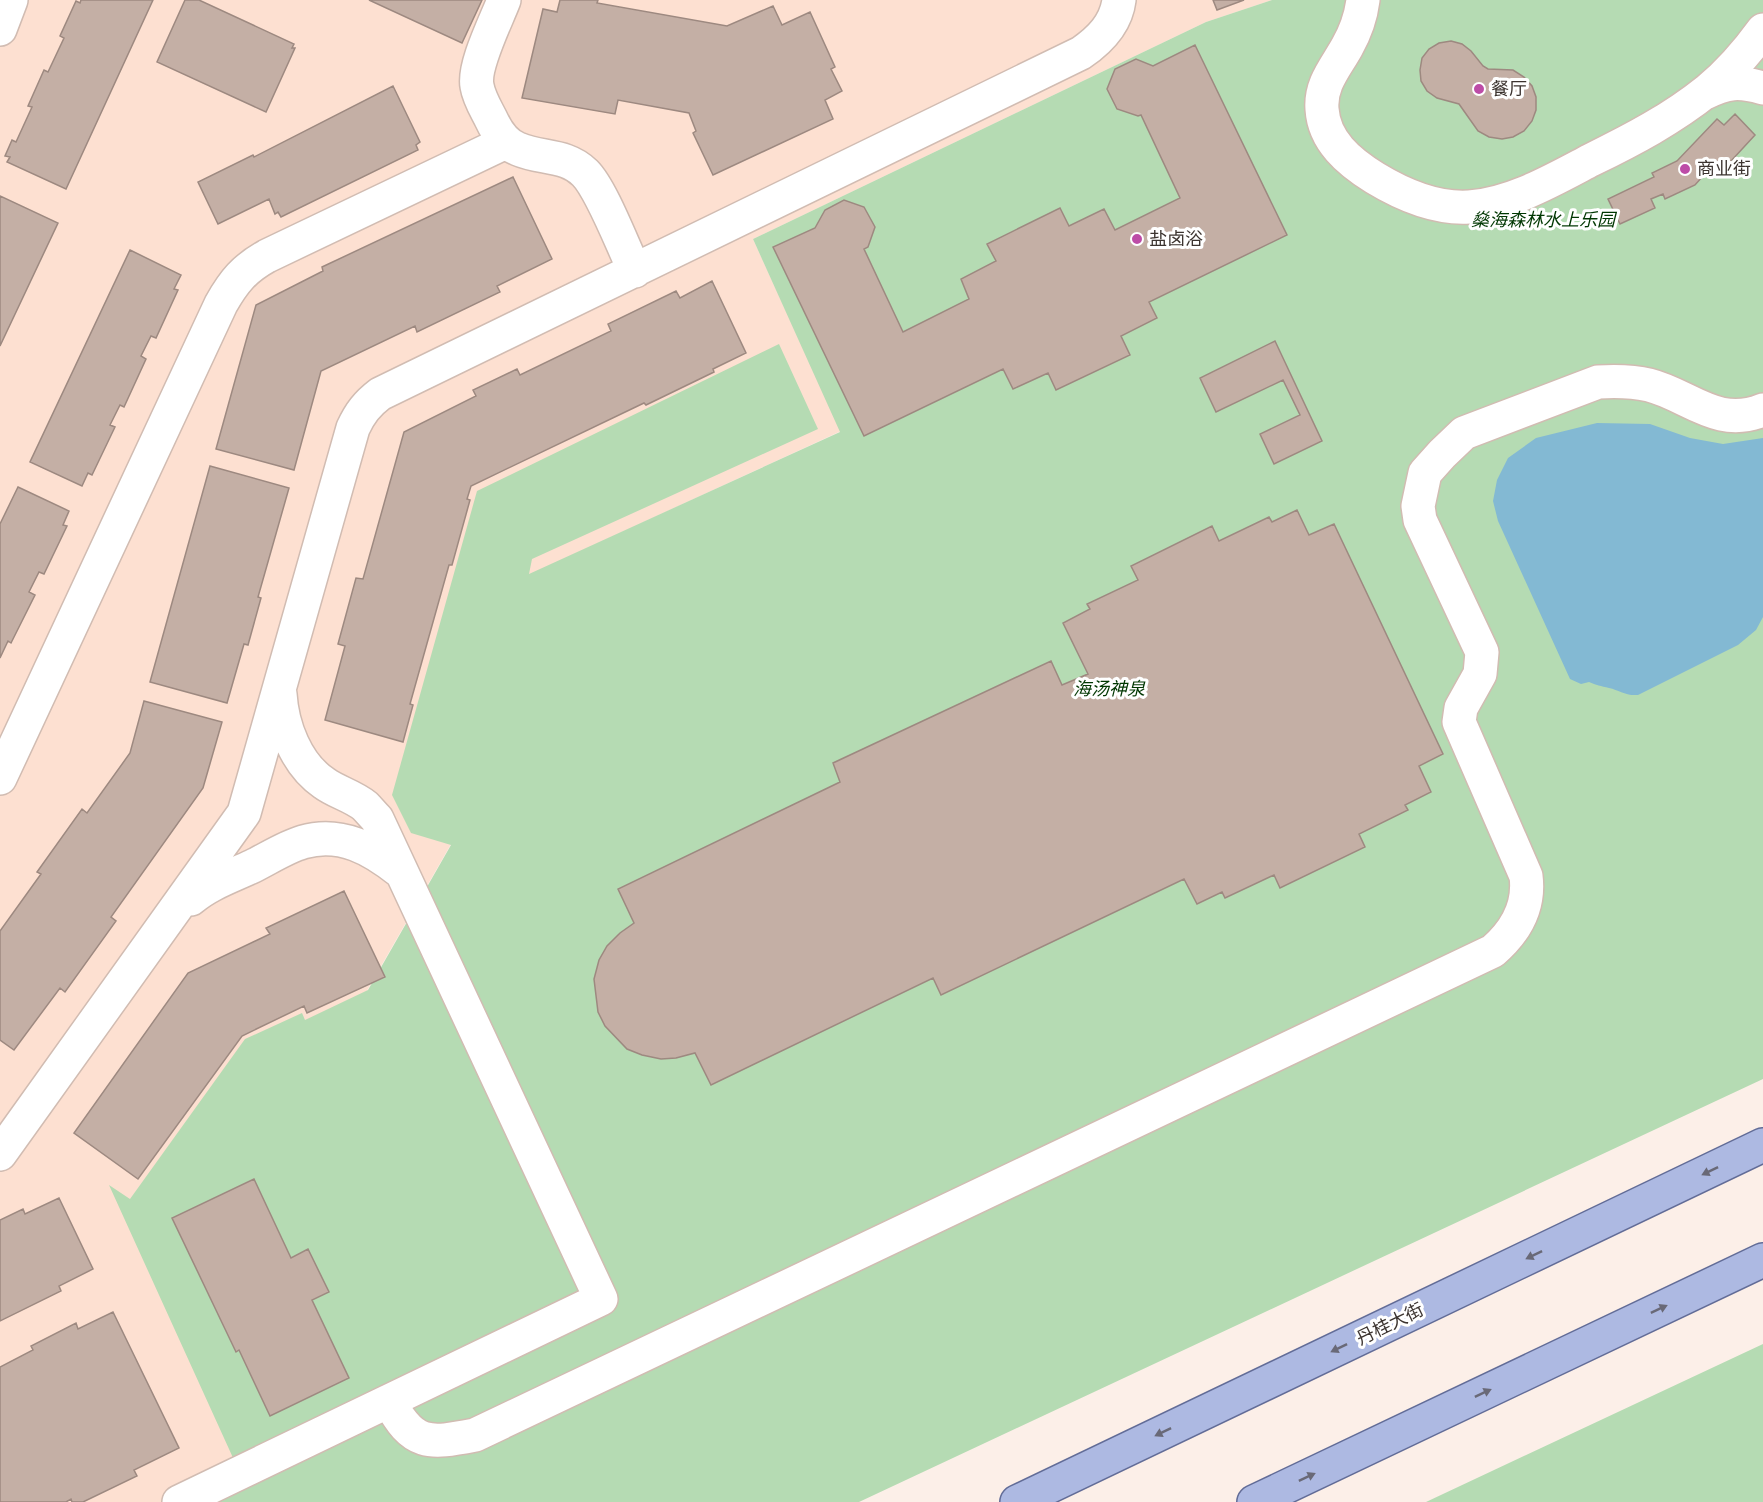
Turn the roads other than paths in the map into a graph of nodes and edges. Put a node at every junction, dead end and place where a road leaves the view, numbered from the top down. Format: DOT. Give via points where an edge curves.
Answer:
graph roads {
  1 [pos="10,0"];
  2 [pos="504,0"];
  3 [pos="1119,0"];
  4 [pos="1363,0"];
  5 [pos="0,29"];
  6 [pos="1763,30"];
  7 [pos="1763,88"];
  8 [pos="1701,95"];
  9 [pos="506,142"];
  10 [pos="635,271"];
  11 [pos="1763,410"];
  12 [pos="280,688"];
  13 [pos="0,778"];
  14 [pos="402,873"];
  15 [pos="176,911"];
  16 [pos="1763,1145"];
  17 [pos="0,1154"];
  18 [pos="1763,1260"];
  19 [pos="389,1401"];
  20 [pos="179,1502"];
  21 [pos="1017,1502"];
  22 [pos="1254,1502"];
  1 -- 5 [label="lane"];
  2 -- 9 [label="lane" via="476,74 482,101"];
  3 -- 10 [label="lane" via="1099,41 1081,53"];
  4 -- 8 [label="lane" via="1357,27 1324,89 1322,109 1327,130 1347,160 1363,171 1390,188 1443,207 1489,205 1545,184 1645,133"];
  6 -- 8 [label="lane" via="1728,72"];
  7 -- 8 [label="lane" via="1730,83"];
  9 -- 10 [label="lane" via="517,149 572,163 586,174"];
  9 -- 13 [label="lane" via="267,256 247,267 232,284"];
  10 -- 12 [label="lane" via="380,394 360,413"];
  11 -- 19 [label="lane" via="1730,415 1703,410 1650,385 1598,382 1464,433 1425,473 1418,506 1420,520 1482,652 1480,674 1467,693 1459,722 1526,876 1528,892 1516,926 1492,951 475,1435 444,1441 423,1440 405,1426"];
  12 -- 14 [label="lane" via="281,712 304,764 323,783 364,805 377,819"];
  12 -- 15 [label="lane" via="244,813"];
  14 -- 15 [label="lane" via="361,845 333,838 303,842 215,884"];
  14 -- 19 [label="lane" via="601,1299"];
  15 -- 17 [label="lane"];
  16 -- 21 [label="main road, 丹桂大街, one-way"];
  22 -- 18 [label="main road, one-way"];
  19 -- 20 [label="lane"];
}
